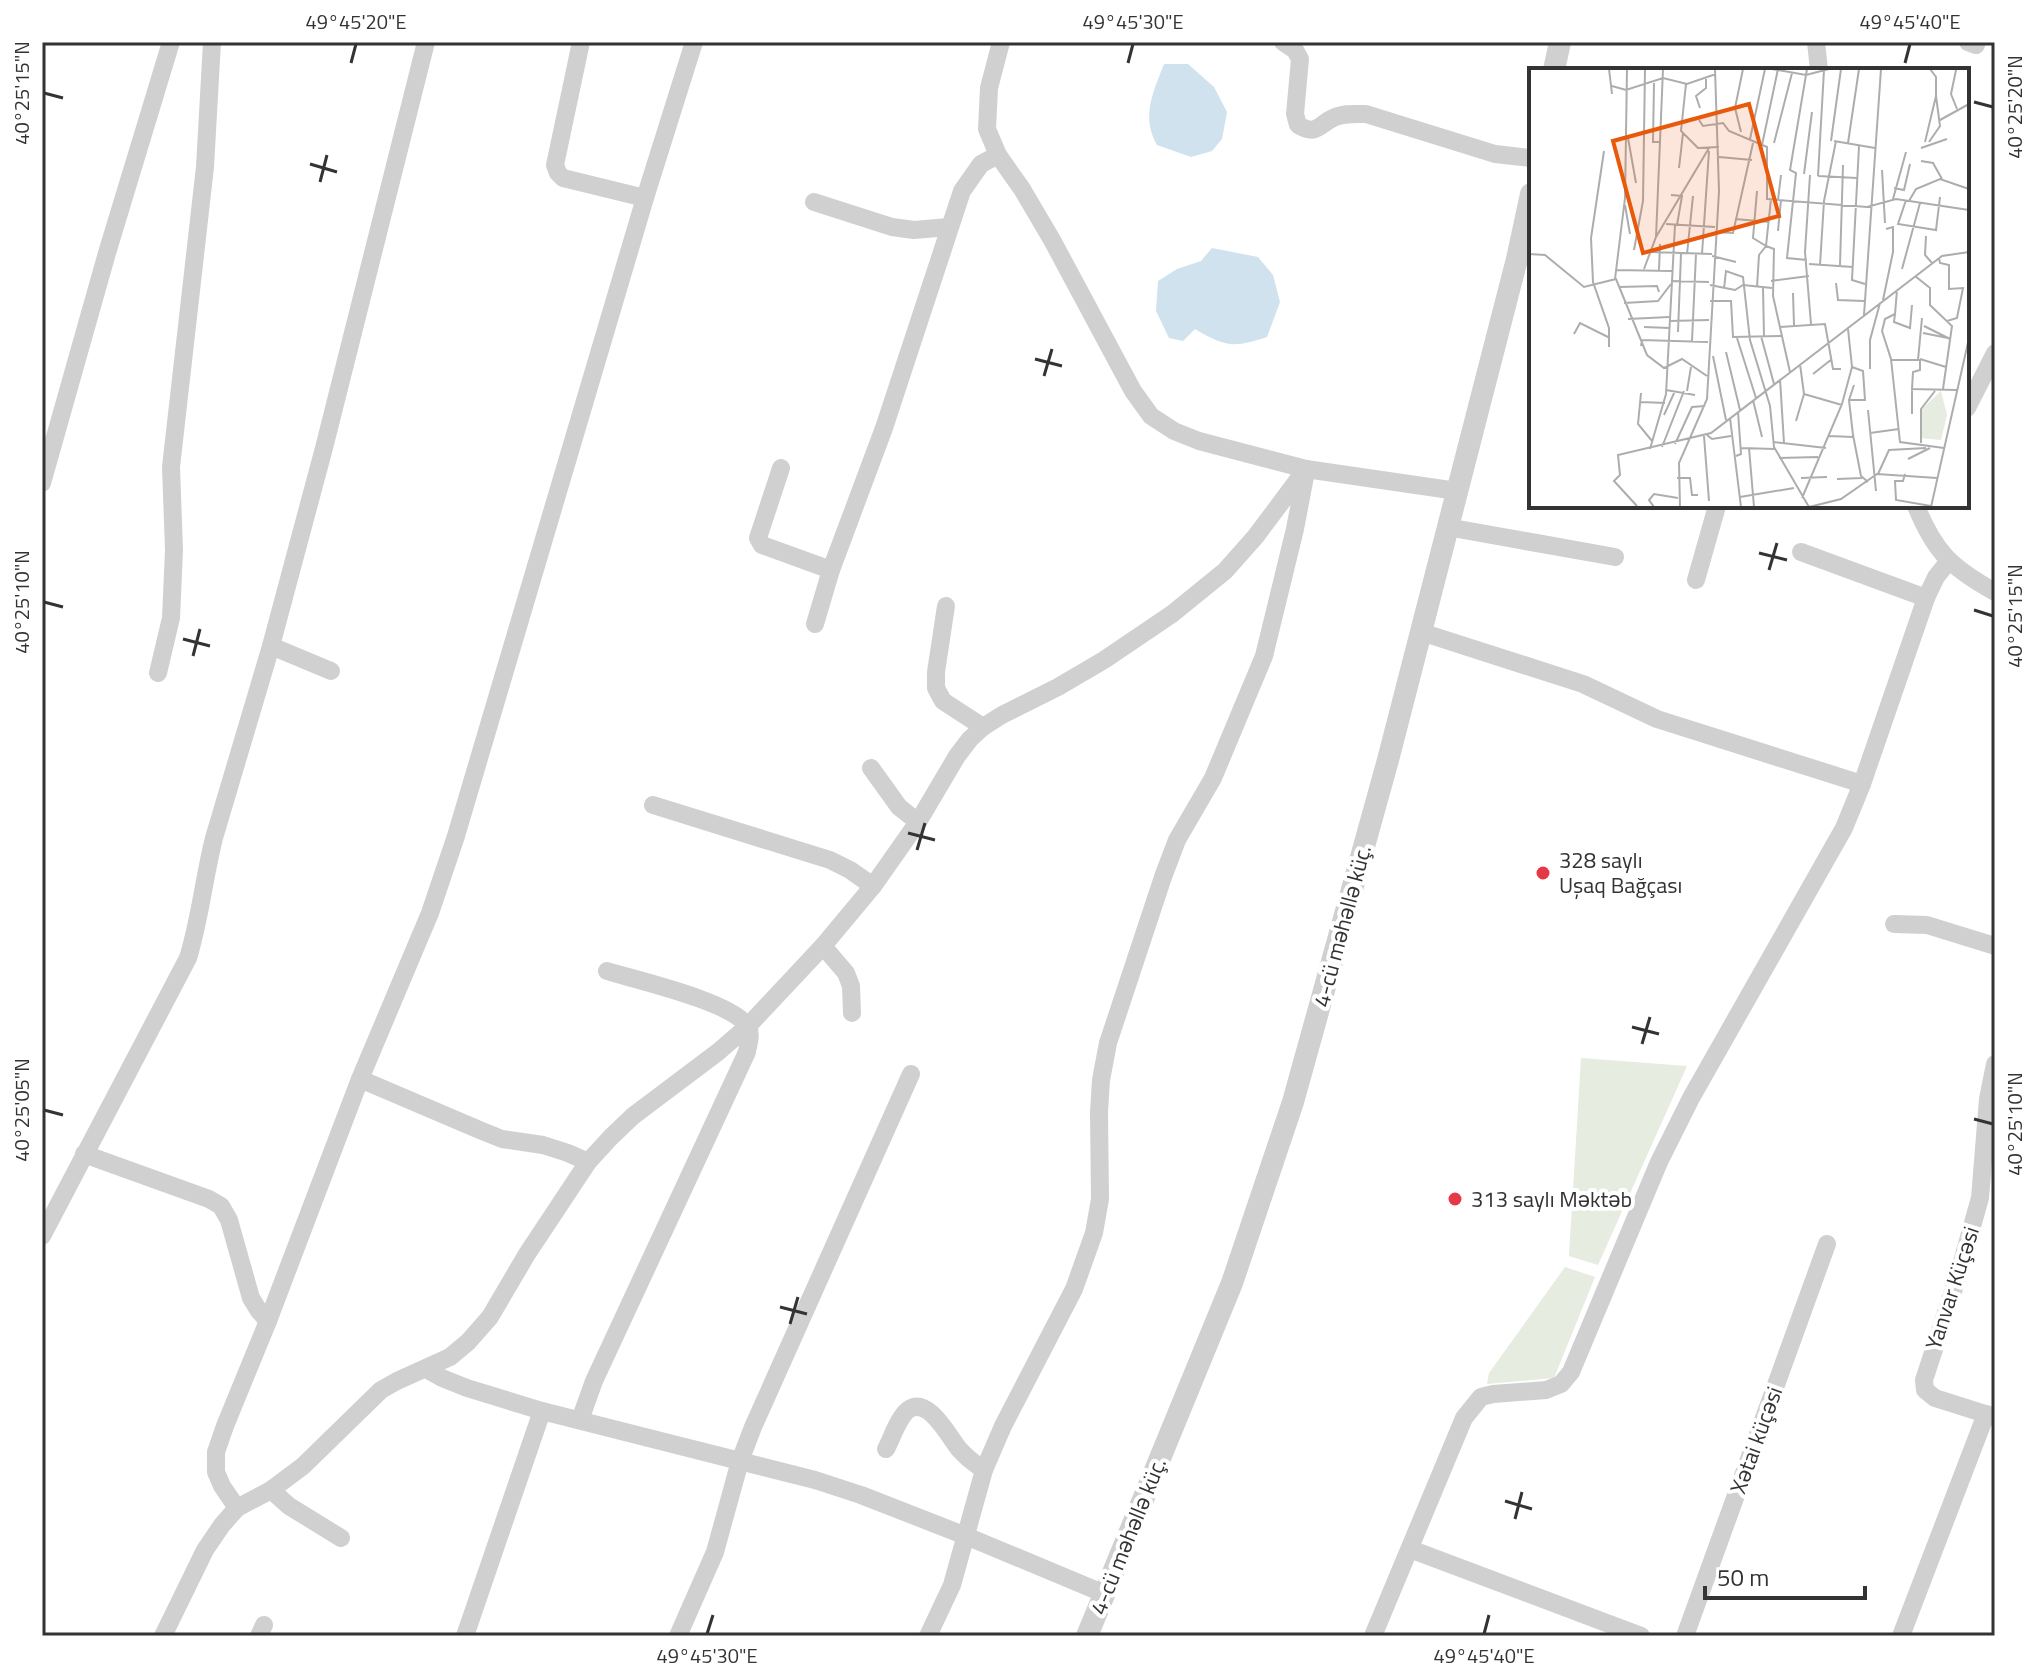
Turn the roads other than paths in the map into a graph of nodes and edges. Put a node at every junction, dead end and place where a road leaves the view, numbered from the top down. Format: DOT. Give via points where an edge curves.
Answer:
graph roads {
  1 [pos="171,42"];
  2 [pos="212,42"];
  3 [pos="426,42"];
  4 [pos="581,42"];
  5 [pos="694,42"];
  6 [pos="1001,42"];
  7 [pos="1283,42"];
  8 [pos="1560,42"];
  9 [pos="1816,42"];
  10 [pos="1554,68"];
  11 [pos="1819,68"];
  12 [pos="998,155"];
  13 [pos="1529,158"];
  14 [pos="645,198"];
  15 [pos="814,202"];
  16 [pos="1529,203"];
  17 [pos="949,227"];
  18 [pos="1995,353"];
  19 [pos="1969,404"];
  20 [pos="781,468"];
  21 [pos="1306,469"];
  22 [pos="42,483"];
  23 [pos="1457,491"];
  24 [pos="1716,508"];
  25 [pos="1917,508"];
  26 [pos="1447,527"];
  27 [pos="1801,552"];
  28 [pos="1615,557"];
  29 [pos="1948,562"];
  30 [pos="831,570"];
  31 [pos="1696,580"];
  32 [pos="1995,592"];
  33 [pos="1926,598"];
  34 [pos="946,606"];
  35 [pos="815,624"];
  36 [pos="1421,632"];
  37 [pos="271,646"];
  38 [pos="331,671"];
  39 [pos="158,673"];
  40 [pos="983,727"];
  41 [pos="871,768"];
  42 [pos="1862,784"];
  43 [pos="653,805"];
  44 [pos="918,822"];
  45 [pos="873,886"];
  46 [pos="1894,924"];
  47 [pos="823,946"];
  48 [pos="1995,946"];
  49 [pos="607,971"];
  50 [pos="852,1013"];
  51 [pos="748,1026"];
  52 [pos="1995,1064"];
  53 [pos="911,1074"];
  54 [pos="360,1079"];
  55 [pos="84,1154"];
  56 [pos="588,1162"];
  57 [pos="42,1236"];
  58 [pos="1827,1244"];
  59 [pos="268,1321"];
  60 [pos="426,1369"];
  61 [pos="542,1411"];
  62 [pos="1990,1416"];
  63 [pos="580,1420"];
  64 [pos="886,1449"];
  65 [pos="740,1461"];
  66 [pos="984,1470"];
  67 [pos="271,1490"];
  68 [pos="237,1508"];
  69 [pos="966,1536"];
  70 [pos="341,1538"];
  71 [pos="1410,1549"];
  72 [pos="1105,1594"];
  73 [pos="163,1636"];
  74 [pos="465,1636"];
  75 [pos="678,1636"];
  76 [pos="928,1636"];
  77 [pos="1087,1636"];
  78 [pos="1373,1636"];
  79 [pos="1641,1636"];
  80 [pos="1685,1636"];
  81 [pos="1901,1636"];
  1 -- 22 [label="street"];
  2 -- 39 [label="street" via="205,167 171,467 171,618"];
  3 -- 37 [label="street"];
  4 -- 14 [label="street" via="555,165 558,173"];
  5 -- 14 [label="street"];
  6 -- 12 [label="street" via="989,88 987,129"];
  7 -- 13 [label="street" via="1300,59 1295,114 1298,125 1307,130 1333,118 1366,114 1495,154"];
  8 -- 10 [label="street"];
  9 -- 11 [label="street"];
  12 -- 17 [label="street" via="972,175"];
  12 -- 21 [label="street" via="1151,416 1199,441"];
  14 -- 54 [label="street" via="456,836 430,913"];
  15 -- 17 [label="street" via="892,227"];
  16 -- 23 [label="street, 4-cü məhəllə küç."];
  17 -- 30 [label="street"];
  18 -- 19 [label="street"];
  20 -- 30 [label="street" via="758,538 762,545"];
  21 -- 23 [label="street"];
  21 -- 40 [label="street" via="1225,571 1182,606 1104,660"];
  21 -- 66 [label="street" via="1264,656 1213,778 1167,864 1108,1043 1101,1080 1100,1199 1094,1233 1074,1289"];
  23 -- 26 [label="street, 4-cü məhəllə küç."];
  24 -- 31 [label="street"];
  25 -- 29 [label="street"];
  26 -- 28 [label="street"];
  26 -- 36 [label="street, 4-cü məhəllə küç."];
  27 -- 33 [label="street"];
  29 -- 32 [label="street"];
  29 -- 33 [label="street"];
  30 -- 35 [label="street"];
  33 -- 42 [label="street"];
  34 -- 40 [label="street" via="936,688 943,701"];
  36 -- 42 [label="street" via="1583,684 1657,719"];
  36 -- 72 [label="street, 4-cü məhəllə küç." via="1293,1102 1232,1283"];
  37 -- 38 [label="street"];
  37 -- 55 [label="street" via="214,838 188,958"];
  40 -- 44 [label="street" via="957,756"];
  41 -- 44 [label="street" via="899,807"];
  42 -- 71 [label="street" via="1839,837 1659,1162 1571,1372 1546,1390 1481,1397 1464,1418"];
  43 -- 45 [label="street" via="830,860"];
  44 -- 45 [label="street"];
  45 -- 47 [label="street"];
  46 -- 48 [label="street" via="1927,925"];
  47 -- 50 [label="street" via="846,973"];
  47 -- 51 [label="street"];
  49 -- 51 [label="street" via="710,1002"];
  51 -- 56 [label="street" via="633,1116"];
  51 -- 63 [label="street" via="747,1052"];
  52 -- 62 [label="street, Yanvar Küçəsi" via="1980,1198 1924,1380 1925,1390 1935,1398"];
  53 -- 65 [label="street"];
  54 -- 56 [label="street" via="502,1139 543,1145"];
  54 -- 59 [label="street"];
  55 -- 57 [label="street"];
  55 -- 59 [label="street" via="221,1206 251,1298"];
  56 -- 60 [label="street" via="490,1317 450,1357"];
  58 -- 80 [label="street, Xətai küçəsi"];
  59 -- 68 [label="street" via="216,1452 216,1472"];
  60 -- 61 [label="street"];
  60 -- 67 [label="street" via="381,1390"];
  61 -- 63 [label="street"];
  61 -- 74 [label="street"];
  62 -- 81 [label="street"];
  63 -- 65 [label="street"];
  64 -- 66 [label="street" via="905,1412 921,1407"];
  65 -- 69 [label="street" via="861,1495"];
  65 -- 75 [label="street" via="715,1552"];
  66 -- 69 [label="street"];
  67 -- 68 [label="street"];
  67 -- 70 [label="street"];
  68 -- 73 [label="street" via="205,1550"];
  69 -- 72 [label="street"];
  69 -- 76 [label="street" via="952,1585"];
  71 -- 78 [label="street"];
  71 -- 79 [label="street"];
  72 -- 77 [label="street, 4-cü məhəllə küç."];
}
